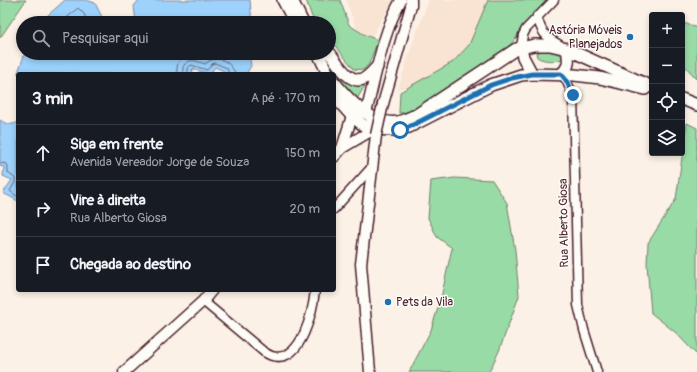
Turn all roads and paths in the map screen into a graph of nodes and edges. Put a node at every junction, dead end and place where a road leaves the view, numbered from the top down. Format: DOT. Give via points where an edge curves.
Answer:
graph roads {
  1 [pos="283,0"];
  2 [pos="292,0"];
  3 [pos="401,0"];
  4 [pos="554,0"];
  5 [pos="411,3"];
  6 [pos="394,14"];
  7 [pos="296,16"];
  8 [pos="298,16"];
  9 [pos="538,16"];
  10 [pos="521,47"];
  11 [pos="567,49"];
  12 [pos="313,60"];
  13 [pos="321,60"];
  14 [pos="335,60"];
  15 [pos="377,67"];
  16 [pos="319,72"];
  17 [pos="327,72"];
  18 [pos="532,74"];
  19 [pos="561,74"];
  20 [pos="336,84"];
  21 [pos="649,86"];
  22 [pos="649,90"];
  23 [pos="336,98"];
  24 [pos="366,113"];
  25 [pos="352,116"];
  26 [pos="375,132"];
  27 [pos="342,148"];
  28 [pos="336,155"];
  29 [pos="372,167"];
  30 [pos="336,207"];
  31 [pos="211,292"];
  32 [pos="315,292"];
  33 [pos="204,301"];
  34 [pos="124,372"];
  35 [pos="370,372"];
  36 [pos="597,372"];
  1 -- 7 [label="main road"];
  2 -- 8 [label="main road"];
  3 -- 6 [label="street"];
  4 -- 9 [label="street"];
  5 -- 6 [label="street"];
  5 -- 26 [label="street, bridge"];
  6 -- 15 [label="street"];
  9 -- 10 [label="street" via="526,29"];
  9 -- 11 [label="street" via="540,28 545,35"];
  10 -- 11 [label="main road" via="550,45"];
  10 -- 18 [label="main road"];
  10 -- 24 [label="main road" via="411,117 391,122"];
  11 -- 19 [label="main road" via="569,60 566,71"];
  11 -- 21 [label="main road"];
  12 -- 16 [label="main road"];
  13 -- 17 [label="main road"];
  14 -- 15 [label="main road" via="346,74 355,80 367,77"];
  15 -- 24 [label="street"];
  18 -- 19 [label="main road"];
  18 -- 26 [label="main road" via="491,85 409,127"];
  19 -- 22 [label="main road" via="600,78"];
  19 -- 36 [label="street, Rua Alberto Giosa" via="573,95 578,305"];
  20 -- 24 [label="main road"];
  23 -- 25 [label="main road"];
  25 -- 26 [label="main road"];
  25 -- 27 [label="street"];
  26 -- 27 [label="street"];
  26 -- 29 [label="street"];
  27 -- 28 [label="street"];
  29 -- 30 [label="street"];
  29 -- 35 [label="street" via="361,264"];
  31 -- 33 [label="street"];
  32 -- 33 [label="street" via="308,325 297,347 282,356 264,352"];
  33 -- 34 [label="street"];
}
